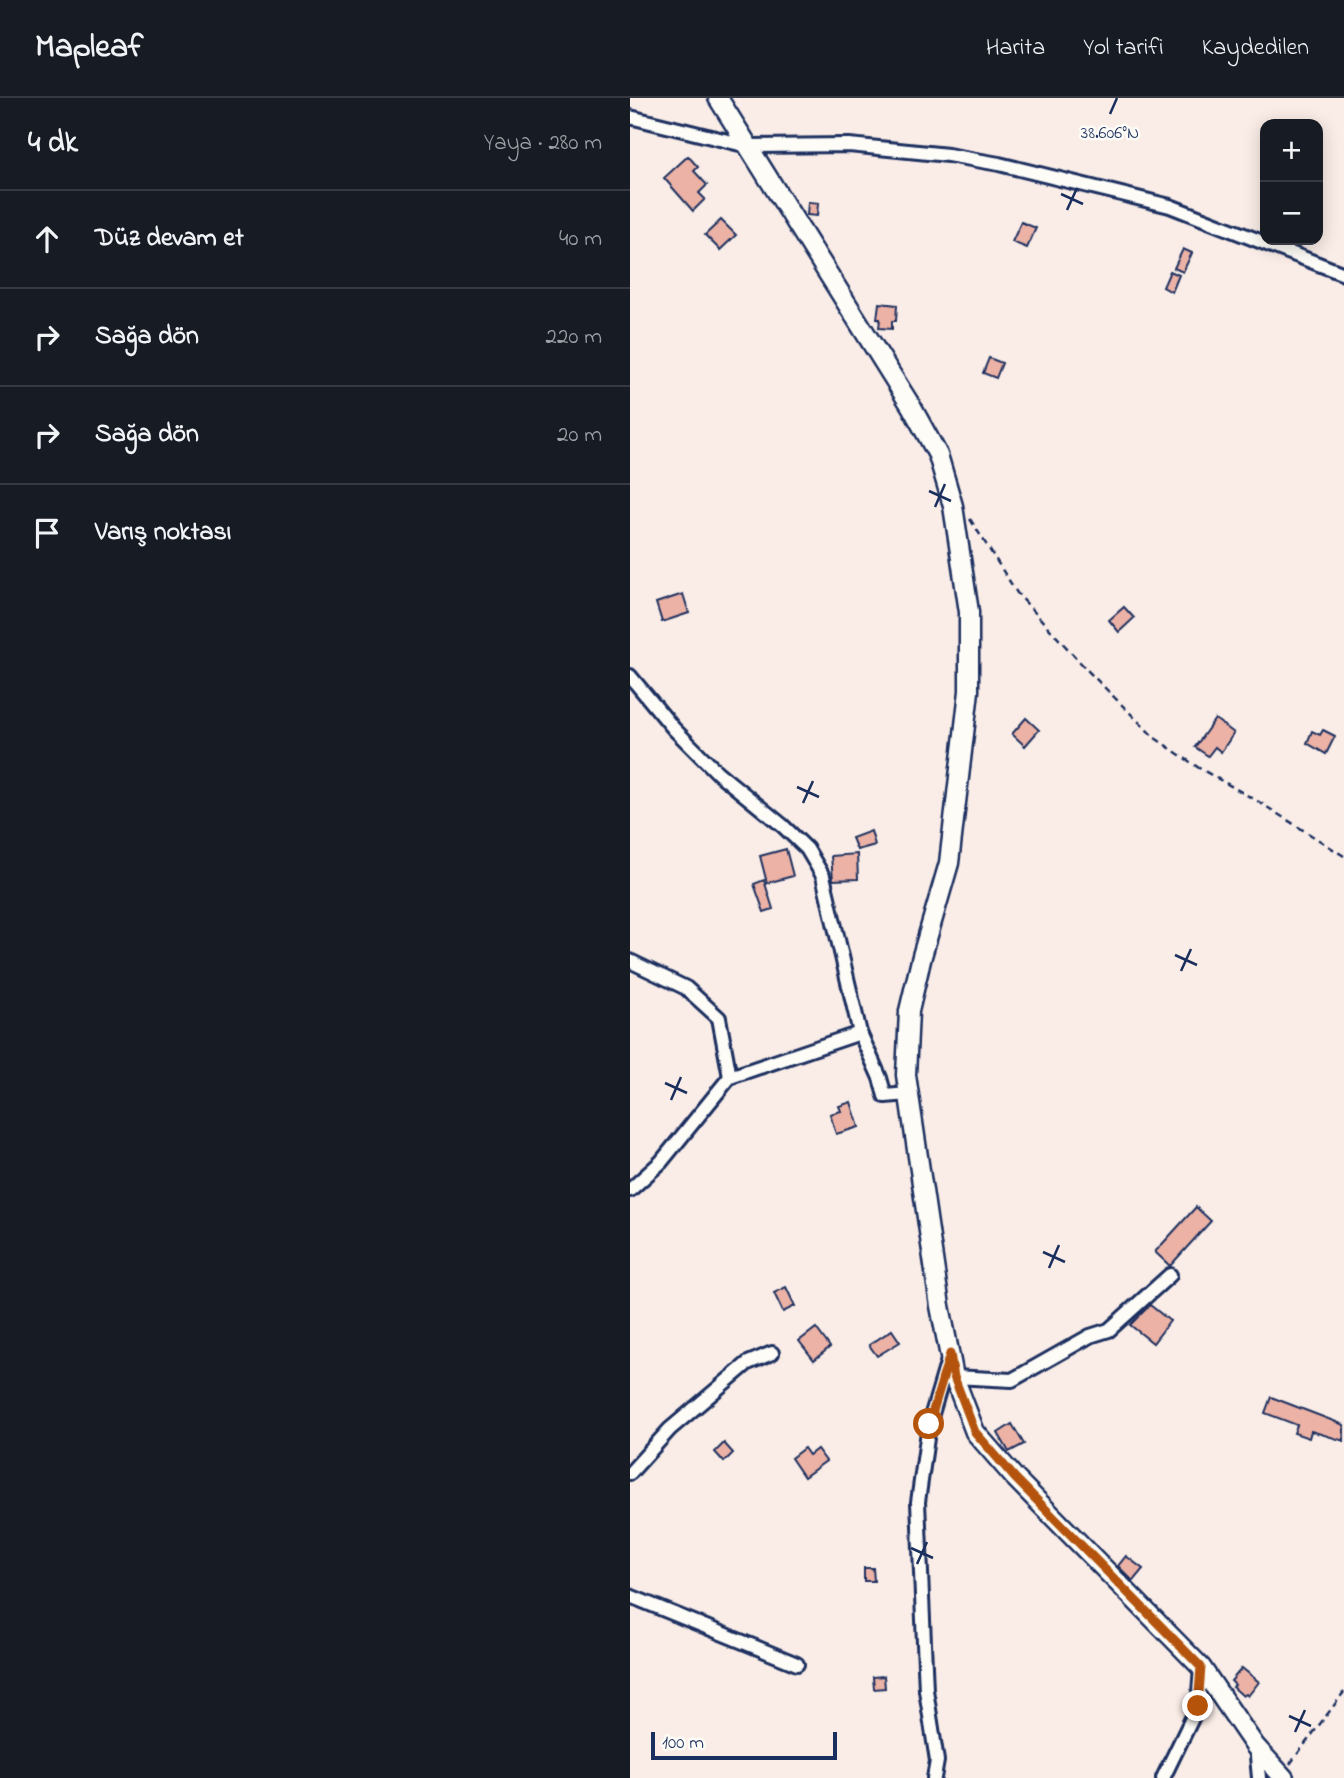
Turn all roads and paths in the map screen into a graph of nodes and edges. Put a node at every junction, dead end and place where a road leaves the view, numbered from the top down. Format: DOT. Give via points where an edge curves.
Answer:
graph roads {
  1 [pos="718,98"];
  2 [pos="630,117"];
  3 [pos="748,146"];
  4 [pos="1344,274"];
  5 [pos="969,517"];
  6 [pos="630,676"];
  7 [pos="1344,856"];
  8 [pos="630,961"];
  9 [pos="860,1033"];
  10 [pos="730,1077"];
  11 [pos="909,1094"];
  12 [pos="630,1190"];
  13 [pos="1170,1275"];
  14 [pos="772,1353"];
  15 [pos="950,1354"];
  16 [pos="954,1377"];
  17 [pos="630,1473"];
  18 [pos="630,1596"];
  19 [pos="797,1664"];
  20 [pos="1201,1667"];
  21 [pos="1344,1692"];
  22 [pos="1255,1746"];
  23 [pos="1283,1776"];
  24 [pos="934,1778"];
  25 [pos="1163,1778"];
  26 [pos="1259,1778"];
  1 -- 3 [label="street"];
  2 -- 3 [label="street"];
  3 -- 4 [label="street" via="849,145 999,164 1170,206"];
  3 -- 11 [label="street" via="911,406 938,455 953,506 969,612 968,691 949,863 909,1011"];
  5 -- 7 [label="path" via="1017,593 1155,738"];
  6 -- 9 [label="street" via="718,773 807,849 823,876"];
  8 -- 10 [label="street" via="686,988 719,1018"];
  9 -- 10 [label="street"];
  9 -- 11 [label="street" via="885,1096"];
  10 -- 12 [label="street" via="661,1161"];
  11 -- 15 [label="street"];
  13 -- 16 [label="street" via="1109,1330 1012,1380"];
  14 -- 17 [label="street" via="748,1363 670,1430"];
  15 -- 16 [label="street"];
  15 -- 24 [label="street" via="929,1424 918,1502 926,1690 937,1761"];
  16 -- 20 [label="street" via="975,1432"];
  18 -- 19 [label="street"];
  20 -- 22 [label="street"];
  20 -- 25 [label="street" via="1198,1706"];
  21 -- 23 [label="path"];
  22 -- 23 [label="street"];
  22 -- 26 [label="street"];
}
